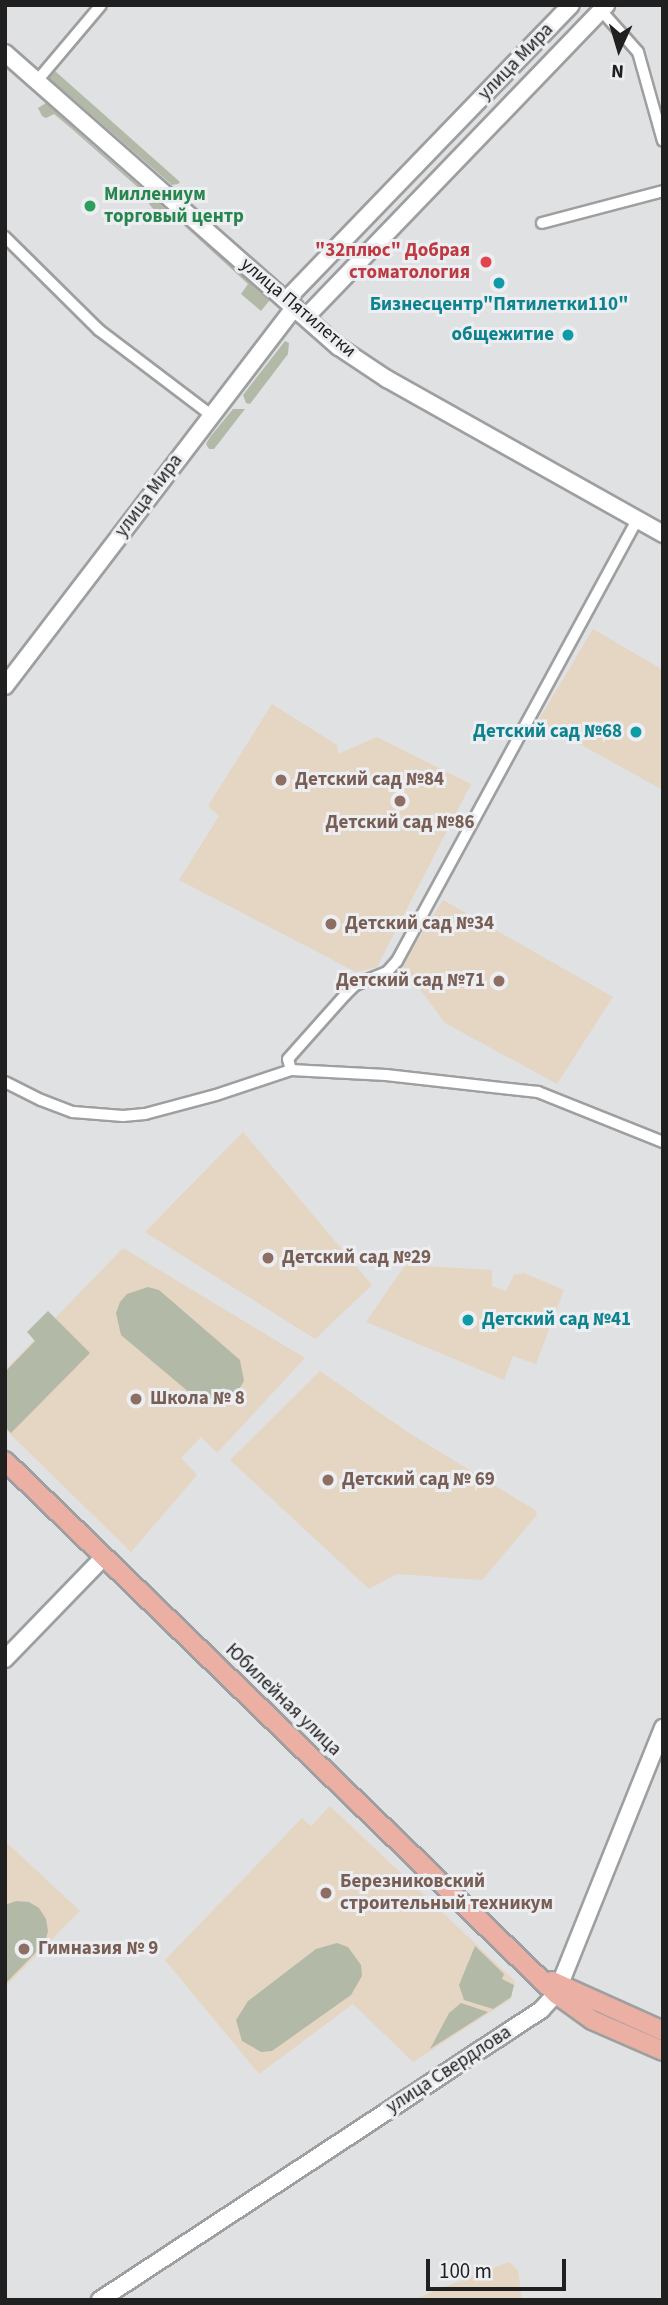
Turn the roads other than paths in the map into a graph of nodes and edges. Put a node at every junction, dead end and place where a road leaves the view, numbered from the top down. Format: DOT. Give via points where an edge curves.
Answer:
graph roads {
  1 [pos="101,5"];
  2 [pos="571,5"];
  3 [pos="601,7"];
  4 [pos="5,53"];
  5 [pos="37,81"];
  6 [pos="663,141"];
  7 [pos="663,191"];
  8 [pos="542,223"];
  9 [pos="5,237"];
  10 [pos="296,308"];
  11 [pos="211,415"];
  12 [pos="637,520"];
  13 [pos="663,534"];
  14 [pos="5,686"];
  15 [pos="291,1070"];
  16 [pos="5,1082"];
  17 [pos="663,1142"];
  18 [pos="5,1461"];
  19 [pos="104,1556"];
  20 [pos="5,1659"];
  21 [pos="663,1728"];
  22 [pos="558,1990"];
  23 [pos="663,2031"];
  24 [pos="663,2050"];
  25 [pos="100,2300"];
  1 -- 5 [label="street"];
  2 -- 10 [label="main road, улица Мира"];
  3 -- 6 [label="street" via="638,52"];
  3 -- 10 [label="main road, улица Мира"];
  4 -- 5 [label="main road, улица Пятилетки"];
  5 -- 10 [label="main road, улица Пятилетки"];
  7 -- 8 [label="street"];
  9 -- 11 [label="street" via="99,330"];
  10 -- 11 [label="main road, улица Мира"];
  10 -- 12 [label="main road, улица Пятилетки" via="339,347 387,379"];
  11 -- 14 [label="main road, улица Мира"];
  12 -- 13 [label="main road, улица Пятилетки"];
  12 -- 15 [label="street" via="397,961 387,972 355,985 345,995 288,1059"];
  15 -- 16 [label="street" via="216,1095 123,1116 73,1112"];
  15 -- 17 [label="street" via="386,1074 538,1093"];
  18 -- 19 [label="main road, Юбилейная улица"];
  19 -- 20 [label="main road"];
  19 -- 22 [label="main road, Юбилейная улица" via="530,1970"];
  21 -- 22 [label="main road, улица Свердлова"];
  22 -- 23 [label="main road, Юбилейная улица"];
  22 -- 24 [label="main road, Юбилейная улица" via="592,2020"];
  22 -- 25 [label="main road, улица Свердлова" via="537,2013"];
}
